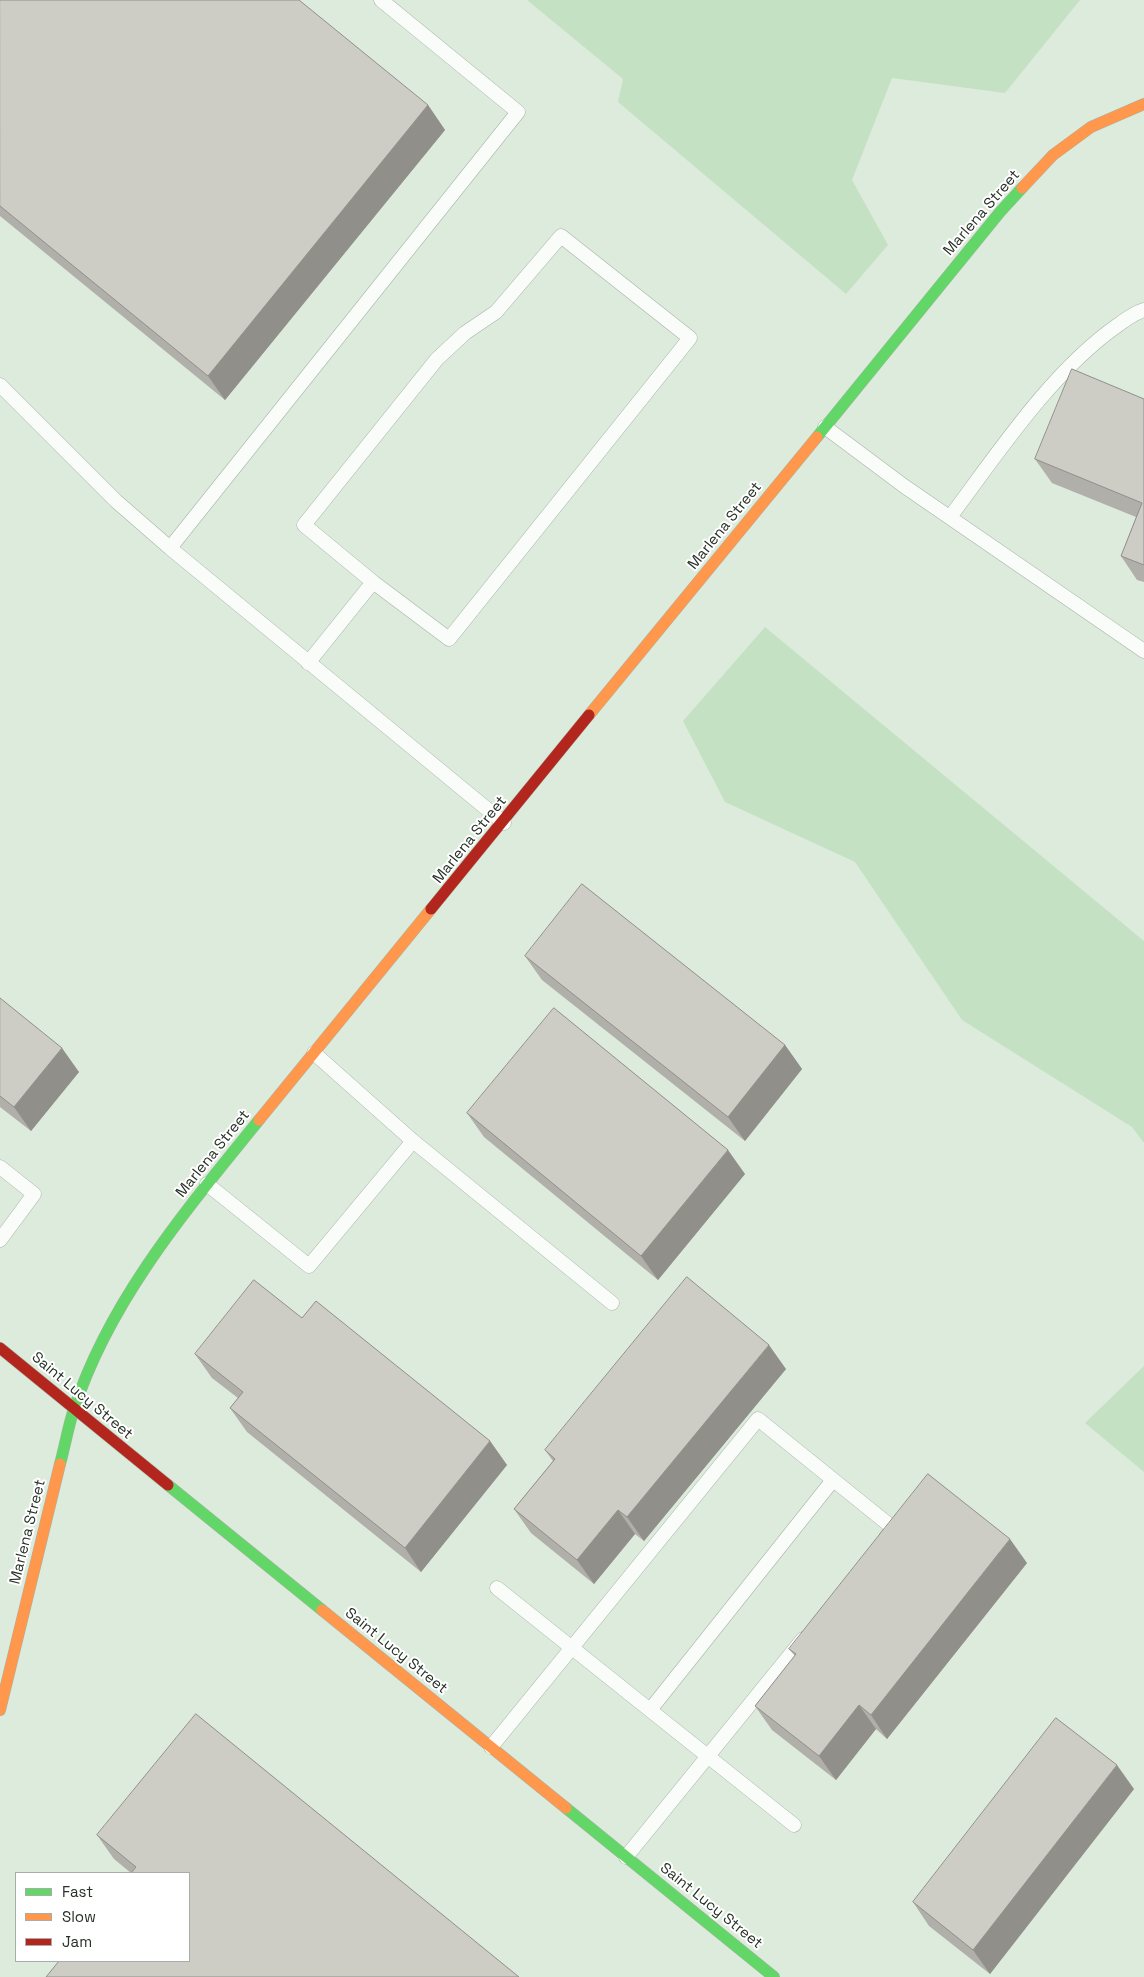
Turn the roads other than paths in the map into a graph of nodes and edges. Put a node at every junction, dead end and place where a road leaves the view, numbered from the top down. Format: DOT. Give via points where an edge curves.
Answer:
graph roads {
  1 [pos="381,0"];
  2 [pos="1144,104"];
  3 [pos="1144,310"];
  4 [pos="0,385"];
  5 [pos="825,426"];
  6 [pos="950,517"];
  7 [pos="170,548"];
  8 [pos="373,582"];
  9 [pos="1144,651"];
  10 [pos="308,663"];
  11 [pos="504,823"];
  12 [pos="314,1054"];
  13 [pos="413,1141"];
  14 [pos="0,1167"];
  15 [pos="207,1184"];
  16 [pos="0,1240"];
  17 [pos="612,1303"];
  18 [pos="0,1348"];
  19 [pos="74,1409"];
  20 [pos="833,1480"];
  21 [pos="874,1551"];
  22 [pos="497,1588"];
  23 [pos="813,1627"];
  24 [pos="572,1647"];
  25 [pos="0,1710"];
  26 [pos="650,1710"];
  27 [pos="491,1747"];
  28 [pos="708,1756"];
  29 [pos="794,1824"];
  30 [pos="626,1857"];
  31 [pos="774,1977"];
  1 -- 7 [label="lane" via="518,112"];
  2 -- 5 [label="street, Marlena Street" via="1091,127 1053,154 1000,212"];
  3 -- 6 [label="lane" via="1136,312 1101,337 1060,377"];
  4 -- 7 [label="lane" via="116,501"];
  5 -- 6 [label="lane"];
  5 -- 11 [label="street, Marlena Street"];
  6 -- 9 [label="lane"];
  7 -- 10 [label="lane"];
  8 -- 8 [label="lane" via="304,525 437,359 465,333 496,312 561,236 690,338 449,639"];
  8 -- 10 [label="lane"];
  10 -- 11 [label="lane"];
  11 -- 12 [label="street, Marlena Street"];
  12 -- 13 [label="lane"];
  12 -- 15 [label="street, Marlena Street"];
  13 -- 15 [label="lane" via="309,1266"];
  13 -- 17 [label="lane"];
  14 -- 16 [label="lane" via="34,1194"];
  15 -- 19 [label="street, Marlena Street" via="142,1271 101,1343"];
  18 -- 19 [label="street, Saint Lucy Street"];
  19 -- 25 [label="street, Marlena Street"];
  19 -- 27 [label="street, Saint Lucy Street"];
  20 -- 21 [label="lane" via="893,1528"];
  20 -- 24 [label="lane" via="758,1419"];
  20 -- 26 [label="lane"];
  22 -- 24 [label="lane"];
  23 -- 28 [label="lane"];
  24 -- 26 [label="lane"];
  24 -- 27 [label="lane"];
  26 -- 28 [label="lane"];
  27 -- 30 [label="street, Saint Lucy Street"];
  28 -- 29 [label="lane"];
  28 -- 30 [label="lane"];
  30 -- 31 [label="street, Saint Lucy Street"];
}
